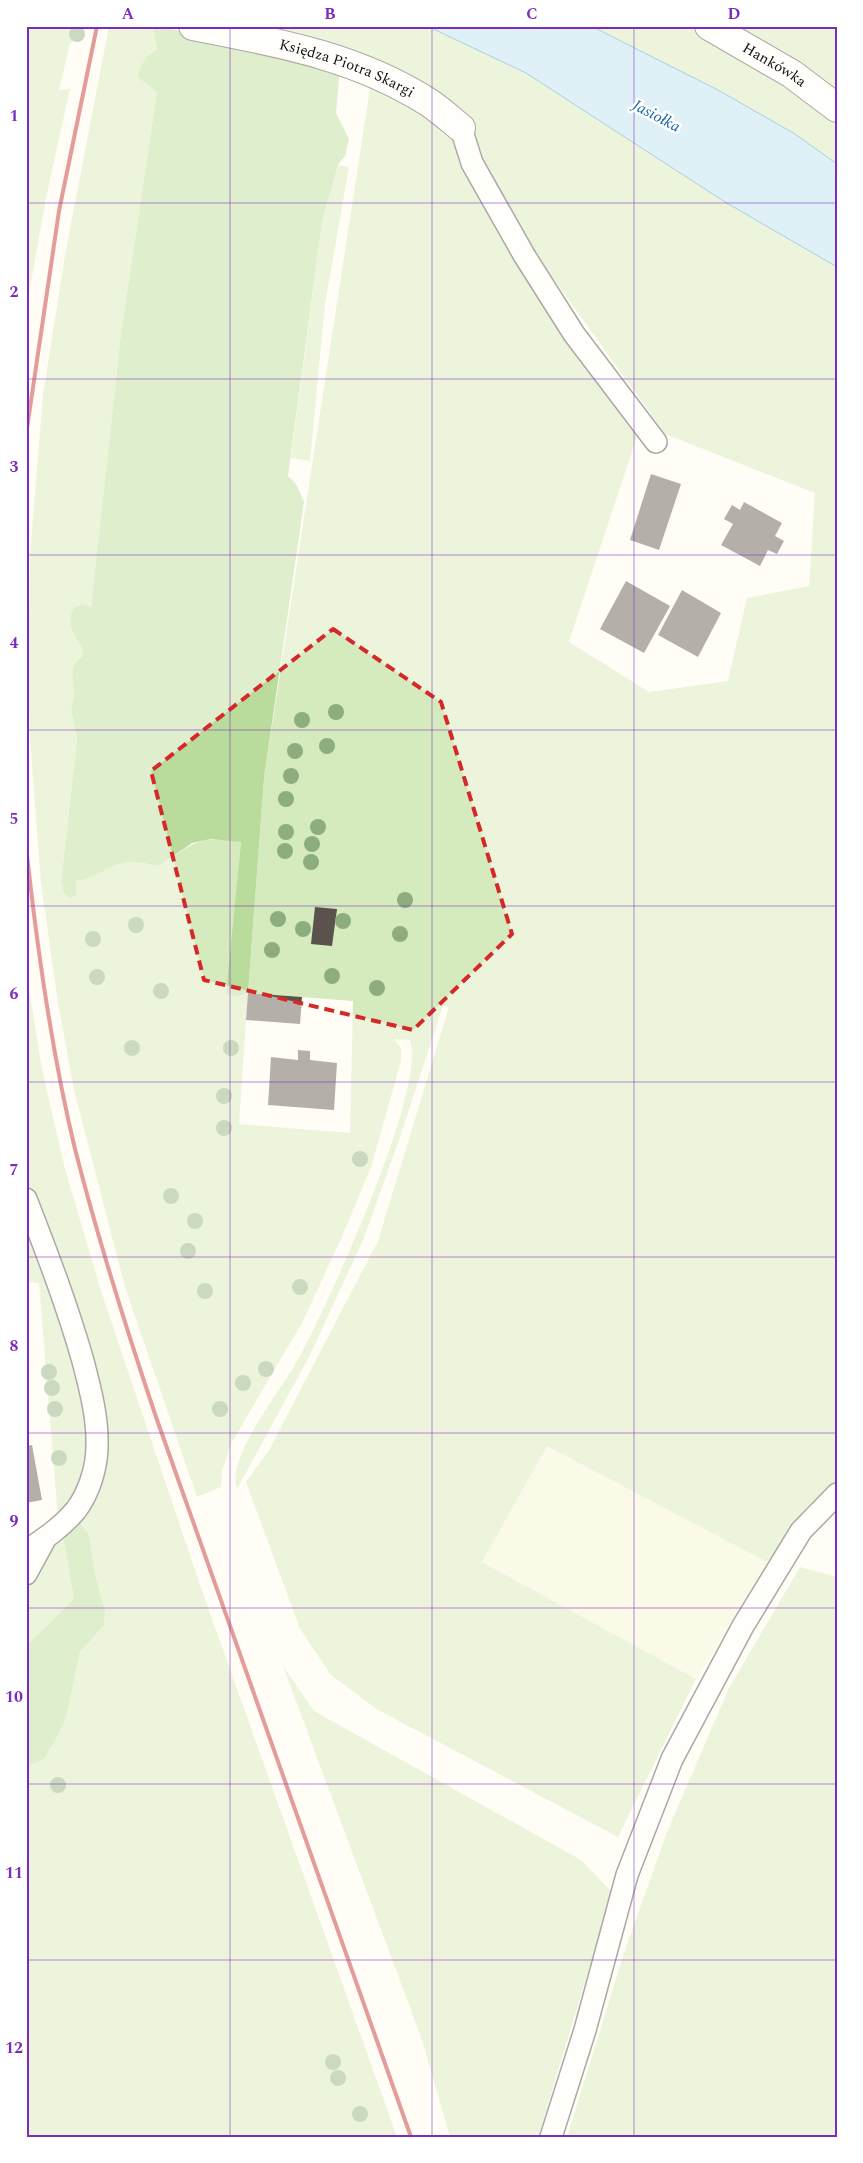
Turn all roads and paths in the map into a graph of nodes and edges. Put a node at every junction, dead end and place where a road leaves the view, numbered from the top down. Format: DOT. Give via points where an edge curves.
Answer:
graph roads {
  1 [pos="193,26"];
  2 [pos="710,26"];
  3 [pos="837,108"];
  4 [pos="461,128"];
  5 [pos="656,442"];
  6 [pos="26,1200"];
  7 [pos="837,1494"];
  8 [pos="44,1539"];
  9 [pos="26,1551"];
  10 [pos="26,1574"];
  11 [pos="551,2137"];
  1 -- 4 [label="street, Księdza Piotra Skargi" via="306,49 353,64 428,102"];
  2 -- 3 [label="street, Hankówka" via="792,74"];
  4 -- 5 [label="lane" via="472,163 524,255 574,334"];
  6 -- 8 [label="lane" via="70,1316 87,1375 98,1447 94,1469 76,1509"];
  7 -- 11 [label="lane" via="801,1530 743,1626 672,1759 627,1875 585,2030"];
  8 -- 9 [label="lane"];
  8 -- 10 [label="lane"];
}
